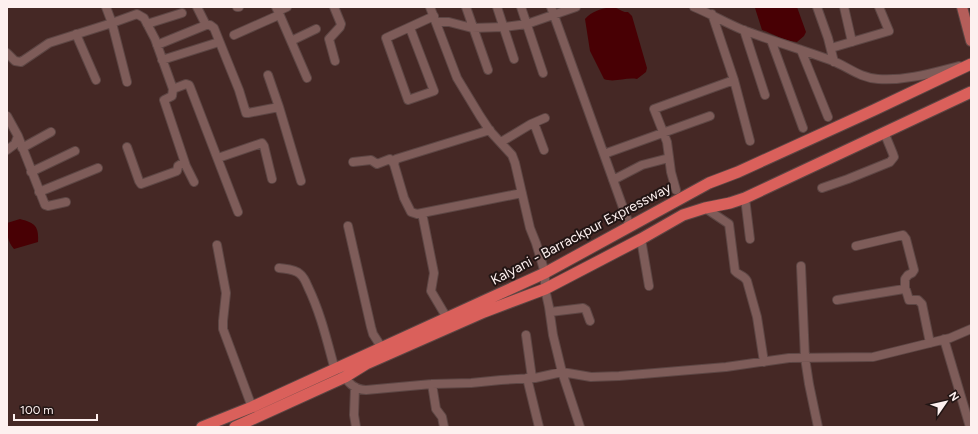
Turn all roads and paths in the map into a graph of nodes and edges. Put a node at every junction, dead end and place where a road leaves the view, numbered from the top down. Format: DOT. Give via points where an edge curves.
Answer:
graph roads {
  1 [pos="106,7"];
  2 [pos="142,7"];
  3 [pos="197,7"];
  4 [pos="287,7"];
  5 [pos="334,7"];
  6 [pos="430,7"];
  7 [pos="466,7"];
  8 [pos="497,7"];
  9 [pos="522,7"];
  10 [pos="551,7"];
  11 [pos="576,7"];
  12 [pos="694,7"];
  13 [pos="844,7"];
  14 [pos="879,7"];
  15 [pos="820,8"];
  16 [pos="966,10"];
  17 [pos="278,11"];
  18 [pos="182,13"];
  19 [pos="712,14"];
  20 [pos="554,16"];
  21 [pos="435,19"];
  22 [pos="145,20"];
  23 [pos="112,23"];
  24 [pos="527,24"];
  25 [pos="206,25"];
  26 [pos="504,27"];
  27 [pos="410,28"];
  28 [pos="472,28"];
  29 [pos="316,29"];
  30 [pos="744,30"];
  31 [pos="76,34"];
  32 [pos="234,35"];
  33 [pos="771,40"];
  34 [pos="291,41"];
  35 [pos="219,42"];
  36 [pos="852,42"];
  37 [pos="971,42"];
  38 [pos="157,45"];
  39 [pos="831,48"];
  40 [pos="802,50"];
  41 [pos="7,53"];
  42 [pos="514,59"];
  43 [pos="162,60"];
  44 [pos="335,61"];
  45 [pos="834,62"];
  46 [pos="971,63"];
  47 [pos="488,70"];
  48 [pos="543,73"];
  49 [pos="268,75"];
  50 [pos="307,78"];
  51 [pos="96,80"];
  52 [pos="734,80"];
  53 [pos="127,82"];
  54 [pos="174,88"];
  55 [pos="971,92"];
  56 [pos="765,95"];
  57 [pos="279,107"];
  58 [pos="7,116"];
  59 [pos="710,116"];
  60 [pos="828,117"];
  61 [pos="545,118"];
  62 [pos="534,123"];
  63 [pos="803,128"];
  64 [pos="490,130"];
  65 [pos="51,132"];
  66 [pos="884,132"];
  67 [pos="662,133"];
  68 [pos="18,136"];
  69 [pos="750,141"];
  70 [pos="501,142"];
  71 [pos="127,147"];
  72 [pos="22,148"];
  73 [pos="7,150"];
  74 [pos="544,150"];
  75 [pos="75,151"];
  76 [pos="604,154"];
  77 [pos="218,158"];
  78 [pos="669,158"];
  79 [pos="184,162"];
  80 [pos="353,162"];
  81 [pos="394,164"];
  82 [pos="98,168"];
  83 [pos="31,172"];
  84 [pos="272,179"];
  85 [pos="613,180"];
  86 [pos="301,181"];
  87 [pos="194,182"];
  88 [pos="822,188"];
  89 [pos="676,190"];
  90 [pos="39,192"];
  91 [pos="522,193"];
  92 [pos="745,198"];
  93 [pos="66,202"];
  94 [pos="705,208"];
  95 [pos="238,212"];
  96 [pos="422,213"];
  97 [pos="348,226"];
  98 [pos="630,227"];
  99 [pos="750,239"];
  100 [pos="641,240"];
  101 [pos="218,245"];
  102 [pos="856,246"];
  103 [pos="801,266"];
  104 [pos="279,268"];
  105 [pos="545,273"];
  106 [pos="649,286"];
  107 [pos="545,289"];
  108 [pos="905,289"];
  109 [pos="837,300"];
  110 [pos="550,312"];
  111 [pos="447,318"];
  112 [pos="590,321"];
  113 [pos="971,330"];
  114 [pos="526,335"];
  115 [pos="944,339"];
  116 [pos="930,343"];
  117 [pos="382,348"];
  118 [pos="805,358"];
  119 [pos="764,362"];
  120 [pos="341,371"];
  121 [pos="562,372"];
  122 [pos="529,378"];
  123 [pos="432,384"];
  124 [pos="355,387"];
  125 [pos="252,407"];
  126 [pos="202,427"];
  127 [pos="235,427"];
  128 [pos="356,427"];
  129 [pos="444,427"];
  130 [pos="539,427"];
  131 [pos="580,427"];
  132 [pos="818,427"];
  133 [pos="970,427"];
  1 -- 23 [label="street"];
  2 -- 22 [label="street"];
  3 -- 25 [label="street"];
  4 -- 17 [label="street"];
  5 -- 44 [label="street" via="341,24 339,30 329,39"];
  6 -- 21 [label="street"];
  7 -- 28 [label="street"];
  8 -- 26 [label="street"];
  9 -- 24 [label="street"];
  10 -- 20 [label="street"];
  11 -- 20 [label="street"];
  12 -- 19 [label="street"];
  13 -- 36 [label="street"];
  14 -- 36 [label="street" via="889,31"];
  15 -- 39 [label="street"];
  16 -- 37 [label="main road"];
  17 -- 32 [label="street"];
  17 -- 34 [label="street"];
  18 -- 22 [label="street"];
  19 -- 30 [label="street"];
  19 -- 52 [label="street"];
  20 -- 24 [label="street"];
  20 -- 76 [label="street"];
  21 -- 27 [label="street"];
  21 -- 28 [label="street"];
  21 -- 64 [label="street" via="457,78"];
  22 -- 23 [label="street" via="137,14"];
  22 -- 38 [label="street"];
  23 -- 31 [label="street"];
  23 -- 53 [label="street"];
  24 -- 26 [label="street"];
  24 -- 48 [label="street"];
  25 -- 35 [label="street" via="212,27"];
  25 -- 38 [label="street"];
  26 -- 28 [label="street"];
  26 -- 42 [label="street"];
  27 -- 27 [label="street" via="386,38 408,100 434,91"];
  28 -- 47 [label="street"];
  29 -- 34 [label="street"];
  30 -- 33 [label="street"];
  30 -- 56 [label="street"];
  31 -- 41 [label="street" via="49,43 21,62 15,61"];
  31 -- 51 [label="street"];
  33 -- 40 [label="street"];
  33 -- 63 [label="street"];
  34 -- 50 [label="street"];
  35 -- 43 [label="street"];
  35 -- 57 [label="street" via="246,113"];
  36 -- 39 [label="street"];
  38 -- 43 [label="street"];
  39 -- 45 [label="street"];
  40 -- 45 [label="street"];
  40 -- 60 [label="street"];
  43 -- 54 [label="street"];
  45 -- 46 [label="street" via="856,74 876,79 897,80"];
  46 -- 98 [label="highway, Kalyani - Barrackpur Expressway" via="709,184"];
  49 -- 57 [label="street"];
  52 -- 67 [label="street" via="654,109"];
  52 -- 69 [label="street"];
  54 -- 77 [label="street" via="186,84 190,87"];
  54 -- 79 [label="street" via="172,96 164,100"];
  55 -- 66 [label="highway"];
  57 -- 86 [label="street"];
  58 -- 68 [label="street"];
  59 -- 67 [label="street"];
  61 -- 62 [label="street"];
  62 -- 70 [label="street"];
  62 -- 74 [label="street"];
  64 -- 70 [label="street"];
  64 -- 81 [label="street" via="396,160"];
  65 -- 72 [label="street"];
  66 -- 88 [label="street" via="894,157 890,162"];
  66 -- 92 [label="highway"];
  67 -- 76 [label="street"];
  67 -- 78 [label="street" via="667,142"];
  68 -- 72 [label="street"];
  68 -- 73 [label="street" via="15,144"];
  70 -- 91 [label="street" via="512,155"];
  71 -- 79 [label="street" via="141,184 177,171 178,166"];
  72 -- 83 [label="street"];
  75 -- 83 [label="street"];
  76 -- 85 [label="street"];
  77 -- 84 [label="street" via="262,143"];
  77 -- 95 [label="street"];
  78 -- 85 [label="street" via="642,165"];
  78 -- 89 [label="street"];
  79 -- 87 [label="street"];
  80 -- 81 [label="street" via="371,160 377,164 390,159"];
  81 -- 96 [label="street" via="411,212"];
  82 -- 90 [label="street"];
  83 -- 90 [label="street"];
  85 -- 98 [label="street"];
  90 -- 93 [label="street" via="46,206"];
  91 -- 96 [label="street"];
  91 -- 105 [label="street"];
  92 -- 94 [label="highway"];
  92 -- 99 [label="street"];
  94 -- 100 [label="highway" via="683,215"];
  94 -- 119 [label="street" via="729,224 735,271 747,281 757,317"];
  96 -- 111 [label="street" via="434,273 431,291"];
  97 -- 117 [label="street" via="370,327"];
  98 -- 105 [label="highway, Kalyani - Barrackpur Expressway"];
  100 -- 106 [label="street"];
  100 -- 107 [label="highway"];
  101 -- 125 [label="street" via="226,293 223,329"];
  102 -- 108 [label="street" via="903,235 914,270 905,279"];
  103 -- 118 [label="street"];
  104 -- 120 [label="street" via="294,271 303,277 317,305"];
  105 -- 107 [label="street"];
  105 -- 111 [label="highway, Kalyani - Barrackpur Expressway"];
  107 -- 110 [label="street"];
  107 -- 120 [label="highway" via="484,312 366,364"];
  108 -- 109 [label="street"];
  108 -- 116 [label="street" via="909,300 918,300 922,304"];
  110 -- 112 [label="street" via="583,308"];
  110 -- 121 [label="street"];
  111 -- 117 [label="highway, Kalyani - Barrackpur Expressway"];
  113 -- 115 [label="street"];
  114 -- 122 [label="street"];
  115 -- 116 [label="street"];
  115 -- 133 [label="street"];
  116 -- 118 [label="street" via="873,357"];
  117 -- 120 [label="highway, Kalyani - Barrackpur Expressway"];
  118 -- 119 [label="street"];
  118 -- 132 [label="street"];
  119 -- 121 [label="street" via="619,376 591,377"];
  120 -- 124 [label="street"];
  120 -- 125 [label="highway, Kalyani - Barrackpur Expressway"];
  120 -- 127 [label="highway"];
  121 -- 122 [label="street"];
  121 -- 131 [label="street"];
  122 -- 123 [label="street"];
  122 -- 130 [label="street"];
  123 -- 124 [label="street" via="366,390"];
  123 -- 129 [label="street" via="436,409 442,417"];
  124 -- 128 [label="street"];
  125 -- 126 [label="highway, Kalyani - Barrackpur Expressway"];
}
